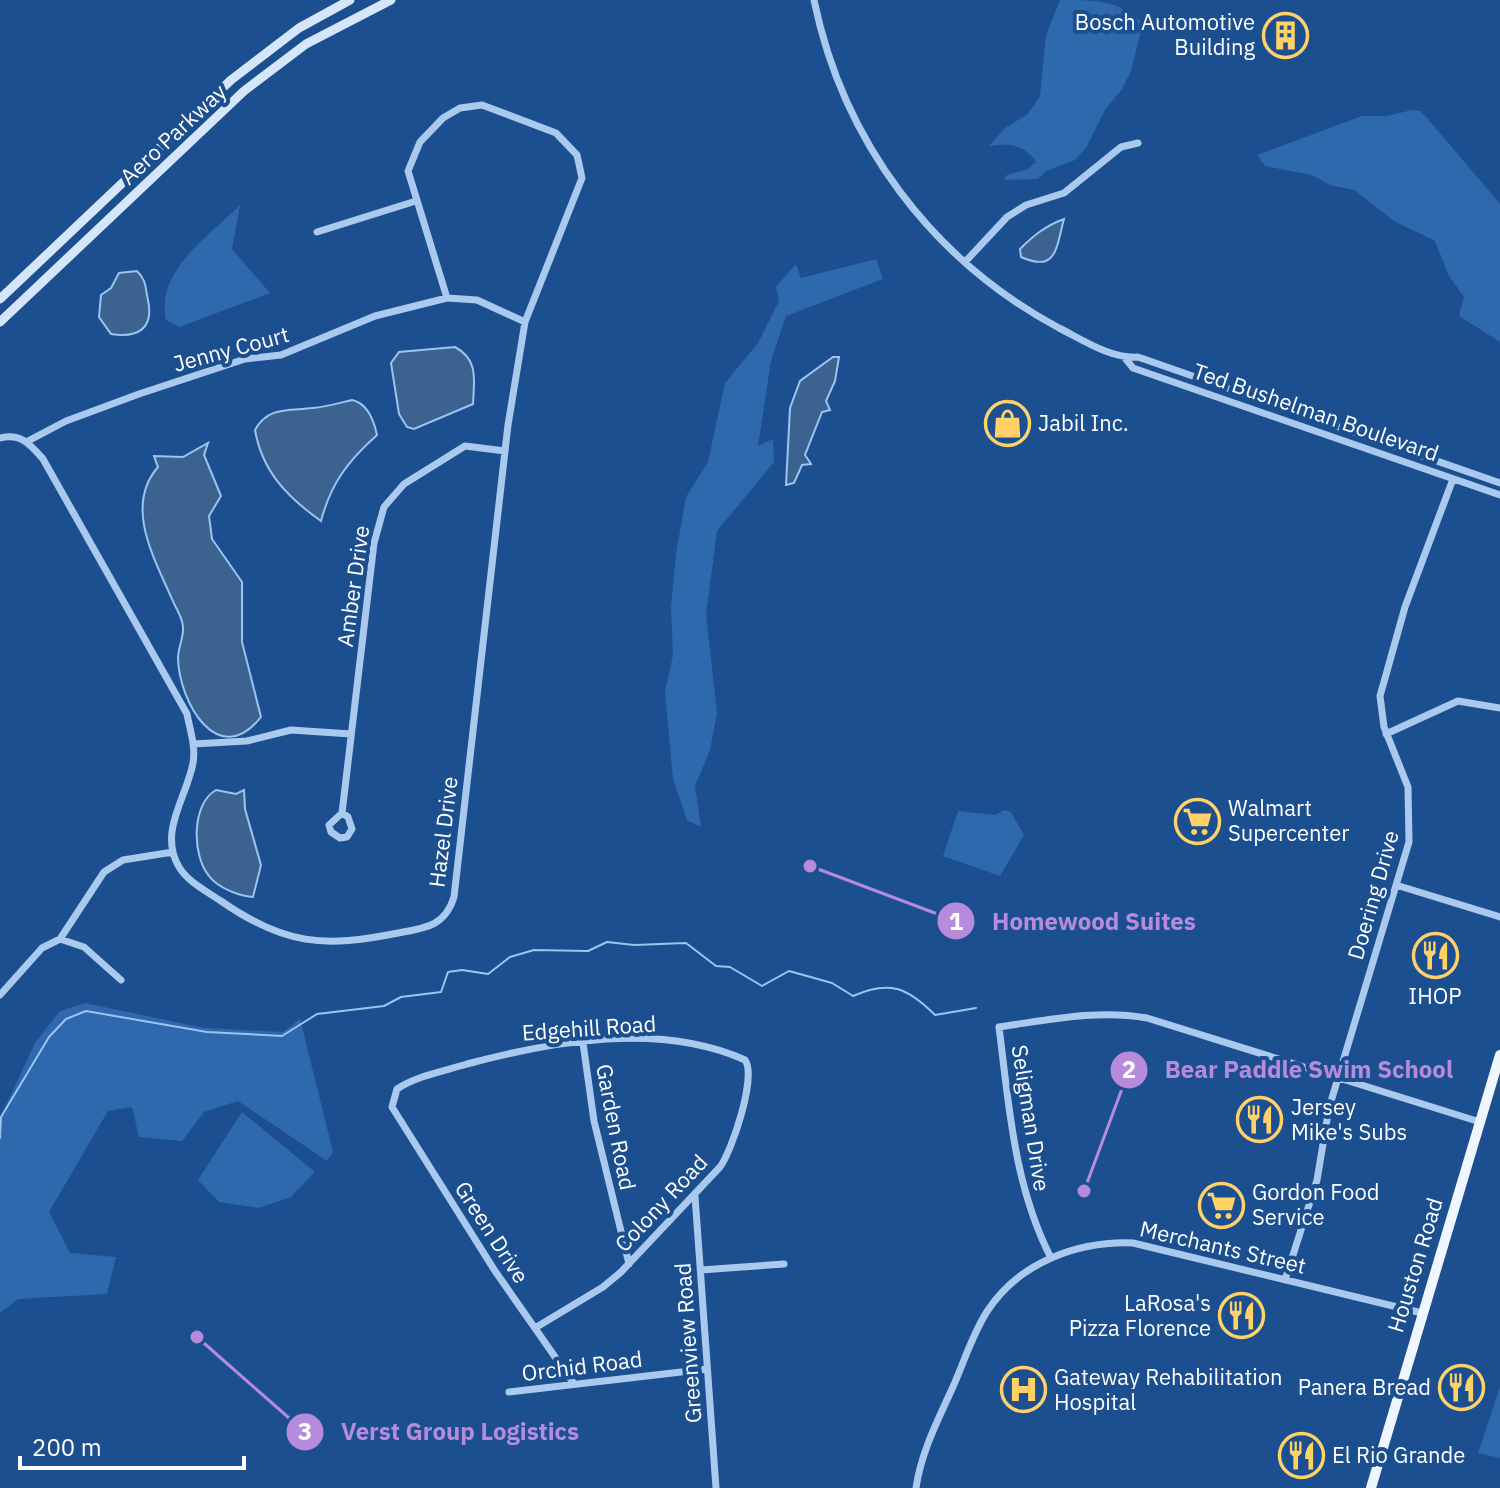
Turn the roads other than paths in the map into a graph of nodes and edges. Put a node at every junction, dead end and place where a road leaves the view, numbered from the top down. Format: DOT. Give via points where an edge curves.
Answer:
graph roads {
  1 [pos="350,0"];
  2 [pos="391,0"];
  3 [pos="814,0"];
  4 [pos="1138,143"];
  5 [pos="416,201"];
  6 [pos="317,232"];
  7 [pos="965,262"];
  8 [pos="447,298"];
  9 [pos="0,299"];
  10 [pos="0,322"];
  11 [pos="525,322"];
  12 [pos="1125,358"];
  13 [pos="0,438"];
  14 [pos="28,441"];
  15 [pos="505,451"];
  16 [pos="1453,479"];
  17 [pos="1500,483"];
  18 [pos="1500,495"];
  19 [pos="1500,708"];
  20 [pos="351,734"];
  21 [pos="1386,734"];
  22 [pos="193,744"];
  23 [pos="342,813"];
  24 [pos="173,852"];
  25 [pos="1396,885"];
  26 [pos="1500,917"];
  27 [pos="60,939"];
  28 [pos="121,980"];
  29 [pos="0,995"];
  30 [pos="583,1043"];
  31 [pos="1500,1055"];
  32 [pos="745,1060"];
  33 [pos="1338,1078"];
  34 [pos="394,1095"];
  35 [pos="1480,1122"];
  36 [pos="695,1196"];
  37 [pos="1051,1258"];
  38 [pos="629,1264"];
  39 [pos="784,1264"];
  40 [pos="701,1270"];
  41 [pos="1285,1280"];
  42 [pos="1422,1313"];
  43 [pos="535,1328"];
  44 [pos="707,1369"];
  45 [pos="574,1384"];
  46 [pos="509,1392"];
  47 [pos="716,1488"];
  48 [pos="916,1488"];
  49 [pos="1371,1488"];
  1 -- 9 [label="main road, Aero Parkway" via="299,28 231,80"];
  2 -- 10 [label="main road, Aero Parkway" via="306,44 244,91"];
  3 -- 7 [label="street, Ted Bushelman Boulevard" via="832,71 868,146 926,226"];
  4 -- 7 [label="street" via="1121,147 1073,188 1007,217"];
  5 -- 6 [label="street"];
  5 -- 8 [label="street, Hazel Drive"];
  5 -- 11 [label="street, Hazel Drive" via="408,171 415,151 443,118 460,108 497,108 569,143 581,166 579,193"];
  7 -- 12 [label="street, Ted Bushelman Boulevard" via="1045,320"];
  8 -- 11 [label="street" via="477,300"];
  8 -- 14 [label="street, Jenny Court" via="375,316 281,355 245,359 139,394"];
  11 -- 15 [label="street, Hazel Drive"];
  12 -- 16 [label="street, Ted Bushelman Boulevard" via="1133,368"];
  12 -- 17 [label="street, Ted Bushelman Boulevard" via="1138,357"];
  13 -- 14 [label="street"];
  14 -- 22 [label="street" via="163,669 187,714"];
  15 -- 20 [label="street, Amber Drive" via="484,446 453,450 404,484 384,507 374,543"];
  15 -- 24 [label="street, Hazel Drive" via="449,913 431,927 363,940 306,942 243,916 188,878"];
  16 -- 18 [label="street, Ted Bushelman Boulevard"];
  16 -- 21 [label="street, Doering Drive" via="1386,668 1379,706"];
  19 -- 21 [label="street" via="1458,701"];
  20 -- 22 [label="street" via="291,730 247,741"];
  20 -- 23 [label="street, Amber Drive"];
  21 -- 25 [label="street, Doering Drive" via="1406,780 1411,809 1409,842"];
  22 -- 24 [label="street" via="193,762 170,833"];
  24 -- 27 [label="street" via="123,860 104,872"];
  25 -- 26 [label="street"];
  25 -- 33 [label="street, Doering Drive"];
  27 -- 28 [label="street" via="84,947"];
  27 -- 29 [label="street" via="42,948"];
  30 -- 32 [label="street, Edgehill Road" via="665,1040 724,1050"];
  30 -- 34 [label="street, Edgehill Road" via="514,1051 438,1072 404,1085"];
  30 -- 38 [label="street, Garden Road" via="594,1121"];
  31 -- 35 [label="main road, Houston Road"];
  32 -- 36 [label="street, Colony Road" via="750,1073 730,1154"];
  33 -- 35 [label="street"];
  33 -- 37 [label="street, Seligman Drive" via="1120,1013 999,1027 1018,1171"];
  33 -- 41 [label="street, Doering Drive" via="1317,1180"];
  34 -- 43 [label="street, Green Drive" via="392,1107 399,1119"];
  35 -- 42 [label="main road, Houston Road"];
  36 -- 38 [label="street, Colony Road"];
  36 -- 40 [label="street, Greenview Road"];
  37 -- 41 [label="street, Merchants Street" via="1089,1245 1133,1243"];
  37 -- 48 [label="street, Merchants Street" via="1008,1286 987,1311 924,1453"];
  38 -- 43 [label="street, Colony Road" via="603,1287"];
  39 -- 40 [label="street"];
  40 -- 44 [label="street, Greenview Road"];
  41 -- 42 [label="street, Merchants Street"];
  42 -- 49 [label="main road, Houston Road"];
  43 -- 45 [label="street, Green Drive"];
  44 -- 45 [label="street, Orchid Road"];
  44 -- 47 [label="street, Greenview Road"];
  45 -- 46 [label="street, Orchid Road"];
}
